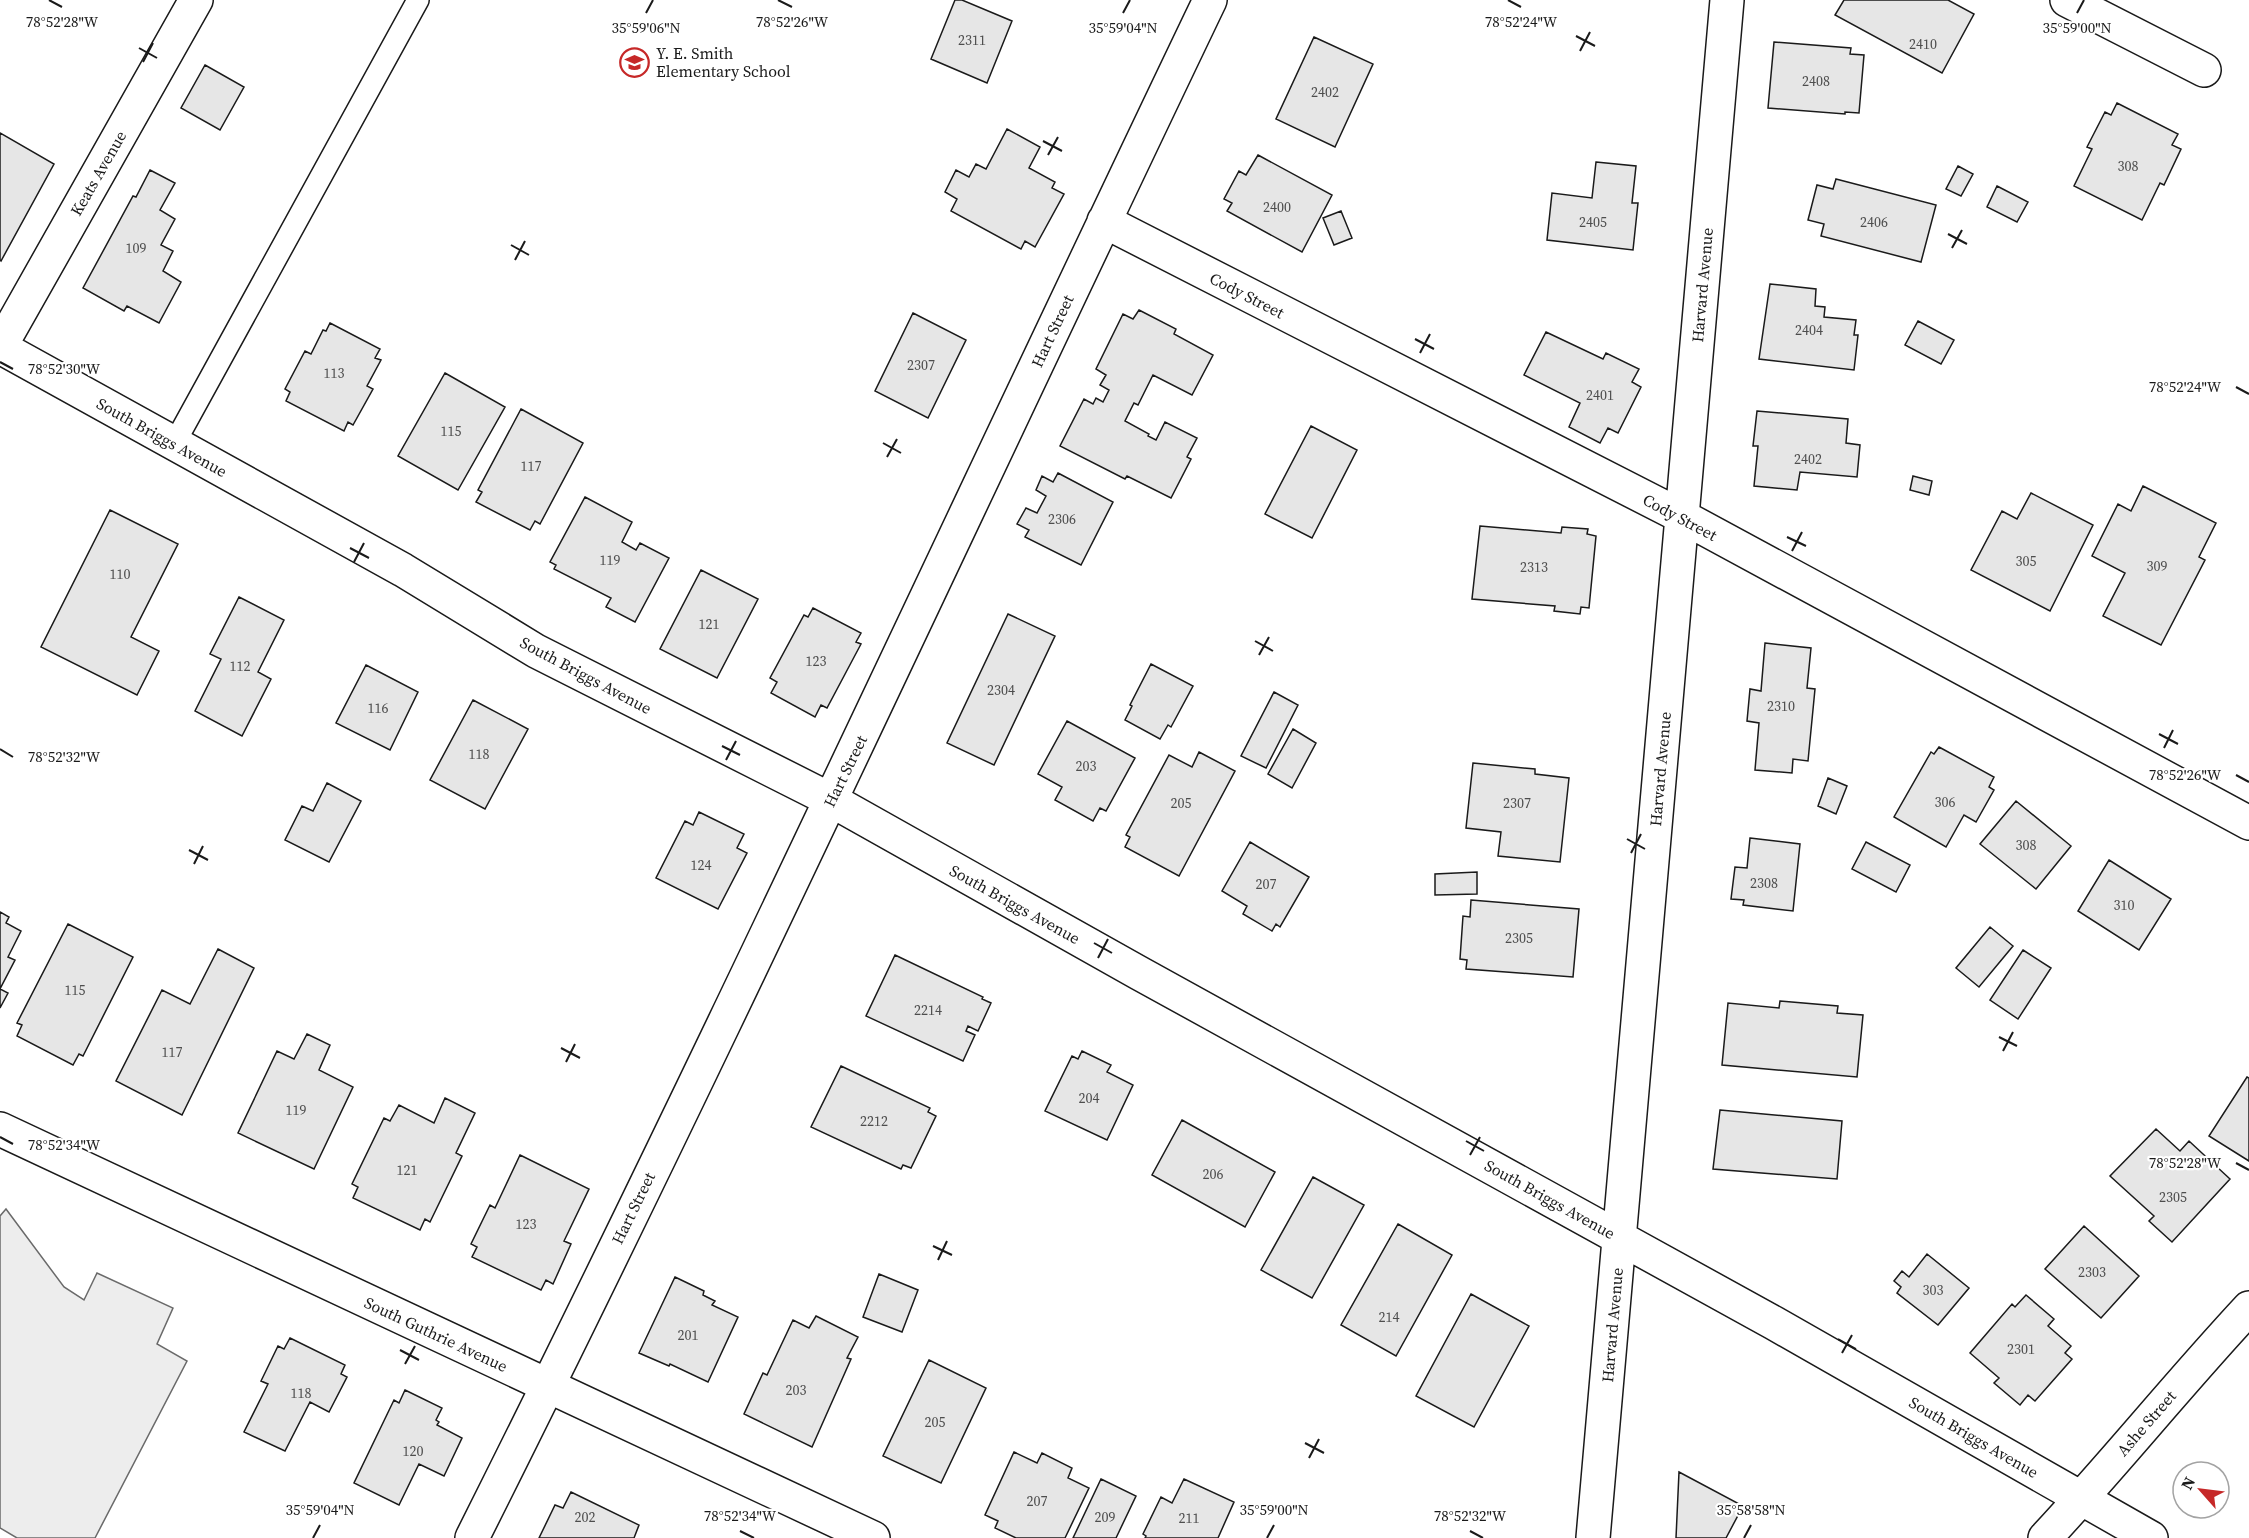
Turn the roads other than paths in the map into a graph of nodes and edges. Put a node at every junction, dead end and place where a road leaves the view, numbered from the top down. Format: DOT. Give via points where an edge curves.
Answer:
graph roads {
  1 [pos="196,0"];
  2 [pos="418,0"];
  3 [pos="1210,0"];
  4 [pos="1727,0"];
  5 [pos="2067,0"];
  6 [pos="2204,70"];
  7 [pos="1104,221"];
  8 [pos="0,347"];
  9 [pos="174,444"];
  10 [pos="1683,517"];
  11 [pos="831,800"];
  12 [pos="2249,824"];
  13 [pos="0,1129"];
  14 [pos="1619,1237"];
  15 [pos="2249,1308"];
  16 [pos="548,1387"];
  17 [pos="2082,1498"];
  18 [pos="472,1538"];
  19 [pos="873,1538"];
  20 [pos="1593,1538"];
  21 [pos="2045,1538"];
  22 [pos="2151,1538"];
  1 -- 8 [label="street, Keats Avenue"];
  2 -- 9 [label="lane"];
  3 -- 7 [label="street, Hart Street"];
  4 -- 10 [label="street, Harvard Avenue"];
  5 -- 6 [label="street"];
  7 -- 10 [label="street, Cody Street"];
  7 -- 11 [label="street, Hart Street"];
  8 -- 9 [label="street, South Briggs Avenue"];
  9 -- 11 [label="street, South Briggs Avenue" via="403,570 536,651"];
  10 -- 12 [label="street, Cody Street"];
  10 -- 14 [label="street, Harvard Avenue"];
  11 -- 14 [label="street, South Briggs Avenue"];
  11 -- 16 [label="street, Hart Street"];
  13 -- 16 [label="street, South Guthrie Avenue"];
  14 -- 17 [label="street, South Briggs Avenue"];
  14 -- 20 [label="street, Harvard Avenue"];
  15 -- 17 [label="street, Ashe Street"];
  16 -- 18 [label="street, Hart Street"];
  16 -- 19 [label="street, South Guthrie Avenue"];
  17 -- 21 [label="street, Ashe Street"];
  17 -- 22 [label="street, South Briggs Avenue"];
}
